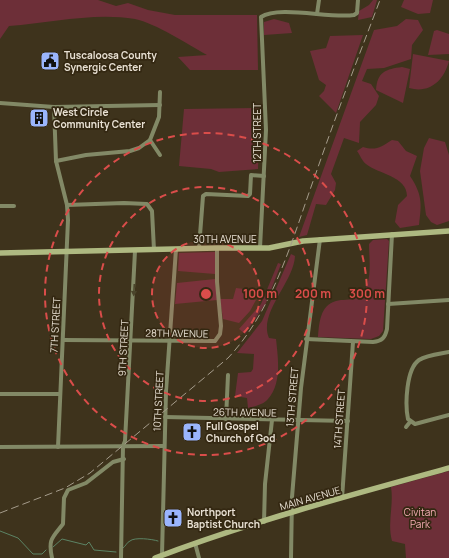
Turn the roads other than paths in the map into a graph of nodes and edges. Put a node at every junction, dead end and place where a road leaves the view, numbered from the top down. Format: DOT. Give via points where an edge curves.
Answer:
graph roads {
  1 [pos="319,0"];
  2 [pos="358,0"];
  3 [pos="317,14"];
  4 [pos="160,92"];
  5 [pos="0,103"];
  6 [pos="160,104"];
  7 [pos="54,107"];
  8 [pos="150,140"];
  9 [pos="160,155"];
  10 [pos="56,161"];
  11 [pos="264,176"];
  12 [pos="67,205"];
  13 [pos="0,206"];
  14 [pos="14,206"];
  15 [pos="449,231"];
  16 [pos="392,234"];
  17 [pos="320,239"];
  18 [pos="199,248"];
  19 [pos="217,248"];
  20 [pos="260,248"];
  21 [pos="176,249"];
  22 [pos="154,250"];
  23 [pos="135,251"];
  24 [pos="68,252"];
  25 [pos="0,253"];
  26 [pos="449,300"];
  27 [pos="388,304"];
  28 [pos="306,339"];
  29 [pos="62,340"];
  30 [pos="131,340"];
  31 [pos="170,341"];
  32 [pos="353,342"];
  33 [pos="449,352"];
  34 [pos="228,375"];
  35 [pos="0,394"];
  36 [pos="60,394"];
  37 [pos="449,415"];
  38 [pos="165,417"];
  39 [pos="226,419"];
  40 [pos="272,420"];
  41 [pos="298,421"];
  42 [pos="348,421"];
  43 [pos="410,422"];
  44 [pos="406,427"];
  45 [pos="123,446"];
  46 [pos="164,446"];
  47 [pos="0,447"];
  48 [pos="58,447"];
  49 [pos="124,459"];
  50 [pos="449,468"];
  51 [pos="342,498"];
  52 [pos="292,513"];
  53 [pos="264,522"];
  54 [pos="195,543"];
  55 [pos="162,555"];
  56 [pos="52,558"];
  57 [pos="121,558"];
  58 [pos="154,558"];
  59 [pos="199,558"];
  60 [pos="291,558"];
  1 -- 3 [label="street"];
  2 -- 3 [label="street" via="357,13 350,16"];
  3 -- 11 [label="street, 12TH STREET" via="279,13 261,17 266,130"];
  4 -- 6 [label="street"];
  5 -- 7 [label="street"];
  6 -- 7 [label="street"];
  6 -- 8 [label="street" via="158,122"];
  7 -- 10 [label="street, 7TH STREET"];
  8 -- 9 [label="street"];
  8 -- 10 [label="street" via="130,151"];
  10 -- 12 [label="street, 7TH STREET"];
  11 -- 18 [label="street" via="251,175 248,196 203,196"];
  11 -- 20 [label="street, 12TH STREET"];
  12 -- 22 [label="street" via="143,203 151,207"];
  12 -- 24 [label="street, 7TH STREET"];
  13 -- 14 [label="street"];
  15 -- 16 [label="street, 30TH AVENUE"];
  16 -- 17 [label="street, 30TH AVENUE"];
  16 -- 27 [label="street"];
  17 -- 20 [label="street, 30TH AVENUE"];
  17 -- 28 [label="street, 13TH STREET"];
  18 -- 19 [label="street, 30TH AVENUE"];
  18 -- 21 [label="street, 30TH AVENUE"];
  19 -- 20 [label="street, 30TH AVENUE"];
  19 -- 31 [label="street, 28TH AVENUE" via="217,282 222,326 219,338 211,342"];
  21 -- 22 [label="street, 30TH AVENUE"];
  21 -- 31 [label="street, 10TH STREET"];
  22 -- 23 [label="street, 30TH AVENUE"];
  23 -- 24 [label="street, 30TH AVENUE"];
  23 -- 30 [label="street, 9TH STREET, one-way"];
  24 -- 25 [label="street, 30TH AVENUE"];
  24 -- 29 [label="street, 7TH STREET"];
  26 -- 27 [label="street"];
  27 -- 32 [label="street" via="384,338 373,342"];
  28 -- 32 [label="street"];
  28 -- 41 [label="street, 13TH STREET"];
  29 -- 30 [label="street, 28TH AVENUE"];
  29 -- 36 [label="street, 7TH STREET"];
  30 -- 31 [label="street, 28TH AVENUE"];
  30 -- 45 [label="street, 9TH STREET"];
  31 -- 38 [label="street, 10TH STREET"];
  32 -- 42 [label="street, 14TH STREET"];
  33 -- 43 [label="street" via="417,361 412,368 407,408"];
  34 -- 39 [label="street"];
  35 -- 36 [label="street"];
  36 -- 48 [label="street, 7TH STREET"];
  37 -- 43 [label="street" via="415,424"];
  38 -- 39 [label="street, 26TH AVENUE"];
  38 -- 46 [label="street, 10TH STREET"];
  39 -- 40 [label="street, 26TH AVENUE"];
  40 -- 41 [label="street, 26TH AVENUE"];
  40 -- 53 [label="street"];
  41 -- 42 [label="street, 26TH AVENUE"];
  41 -- 52 [label="street, 13TH STREET"];
  42 -- 51 [label="street, 14TH STREET"];
  43 -- 44 [label="street"];
  45 -- 46 [label="street"];
  45 -- 48 [label="street"];
  45 -- 49 [label="street, 9TH STREET"];
  46 -- 55 [label="street, 10TH STREET"];
  47 -- 48 [label="street"];
  49 -- 56 [label="street" via="113,462 86,483 68,490 64,498 63,524 50,541"];
  49 -- 57 [label="street"];
  50 -- 51 [label="street, MAIN AVENUE"];
  51 -- 52 [label="street, MAIN AVENUE"];
  52 -- 53 [label="street, MAIN AVENUE"];
  52 -- 60 [label="street, 13TH STREET"];
  53 -- 54 [label="street, MAIN AVENUE"];
  54 -- 55 [label="street, MAIN AVENUE"];
  54 -- 59 [label="street"];
  55 -- 58 [label="street, MAIN AVENUE"];
}
